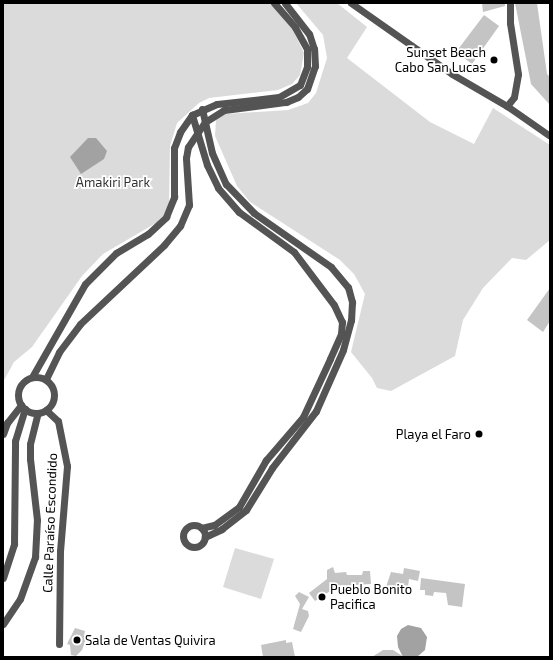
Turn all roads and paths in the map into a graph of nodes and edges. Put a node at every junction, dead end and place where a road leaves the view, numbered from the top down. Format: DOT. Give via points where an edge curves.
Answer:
graph roads {
  1 [pos="274,3"];
  2 [pos="285,3"];
  3 [pos="351,3"];
  4 [pos="510,3"];
  5 [pos="507,106"];
  6 [pos="202,109"];
  7 [pos="192,115"];
  8 [pos="205,122"];
  9 [pos="198,130"];
  10 [pos="550,136"];
  11 [pos="32,377"];
  12 [pos="46,379"];
  13 [pos="23,407"];
  14 [pos="46,410"];
  15 [pos="38,413"];
  16 [pos="3,434"];
  17 [pos="201,528"];
  18 [pos="205,537"];
  19 [pos="3,578"];
  20 [pos="3,624"];
  21 [pos="59,644"];
  1 -- 6 [label="street" via="295,27 307,49 307,67 300,85 279,96 230,101"];
  2 -- 8 [label="street" via="309,34 314,49 315,66 307,89 298,97 286,102 224,110"];
  3 -- 5 [label="street" via="452,74"];
  4 -- 5 [label="street" via="510,23 518,74 514,97"];
  5 -- 10 [label="street"];
  6 -- 7 [label="street"];
  6 -- 8 [label="street"];
  7 -- 9 [label="street"];
  7 -- 11 [label="street" via="180,132 174,148 174,197 166,218 148,234 116,253 85,284"];
  8 -- 9 [label="street"];
  8 -- 18 [label="street" via="219,173 234,195 254,213 331,267 348,287 352,302 351,320 343,350 316,411 272,468 246,510 222,529"];
  9 -- 12 [label="street" via="187,153 190,198 187,213 180,226 164,245 80,324 59,352"];
  9 -- 17 [label="street" via="207,166 218,188 239,212 294,252 334,304 342,322 341,334 303,417 266,460 239,507 214,525"];
  11 -- 12 [label="street"];
  11 -- 13 [label="street" via="19,388"];
  12 -- 14 [label="street" via="54,394"];
  13 -- 15 [label="street"];
  13 -- 16 [label="street" via="7,423"];
  13 -- 19 [label="street" via="15,441 14,544"];
  14 -- 15 [label="street"];
  14 -- 21 [label="street, Calle Paraíso Escondido" via="58,421 67,466 60,551"];
  15 -- 20 [label="street" via="30,444 37,520 35,557 20,599"];
  17 -- 18 [label="street"];
  17 -- 18 [label="street" via="195,525 188,527 184,533 184,540 187,545 194,548 203,544"];
}
